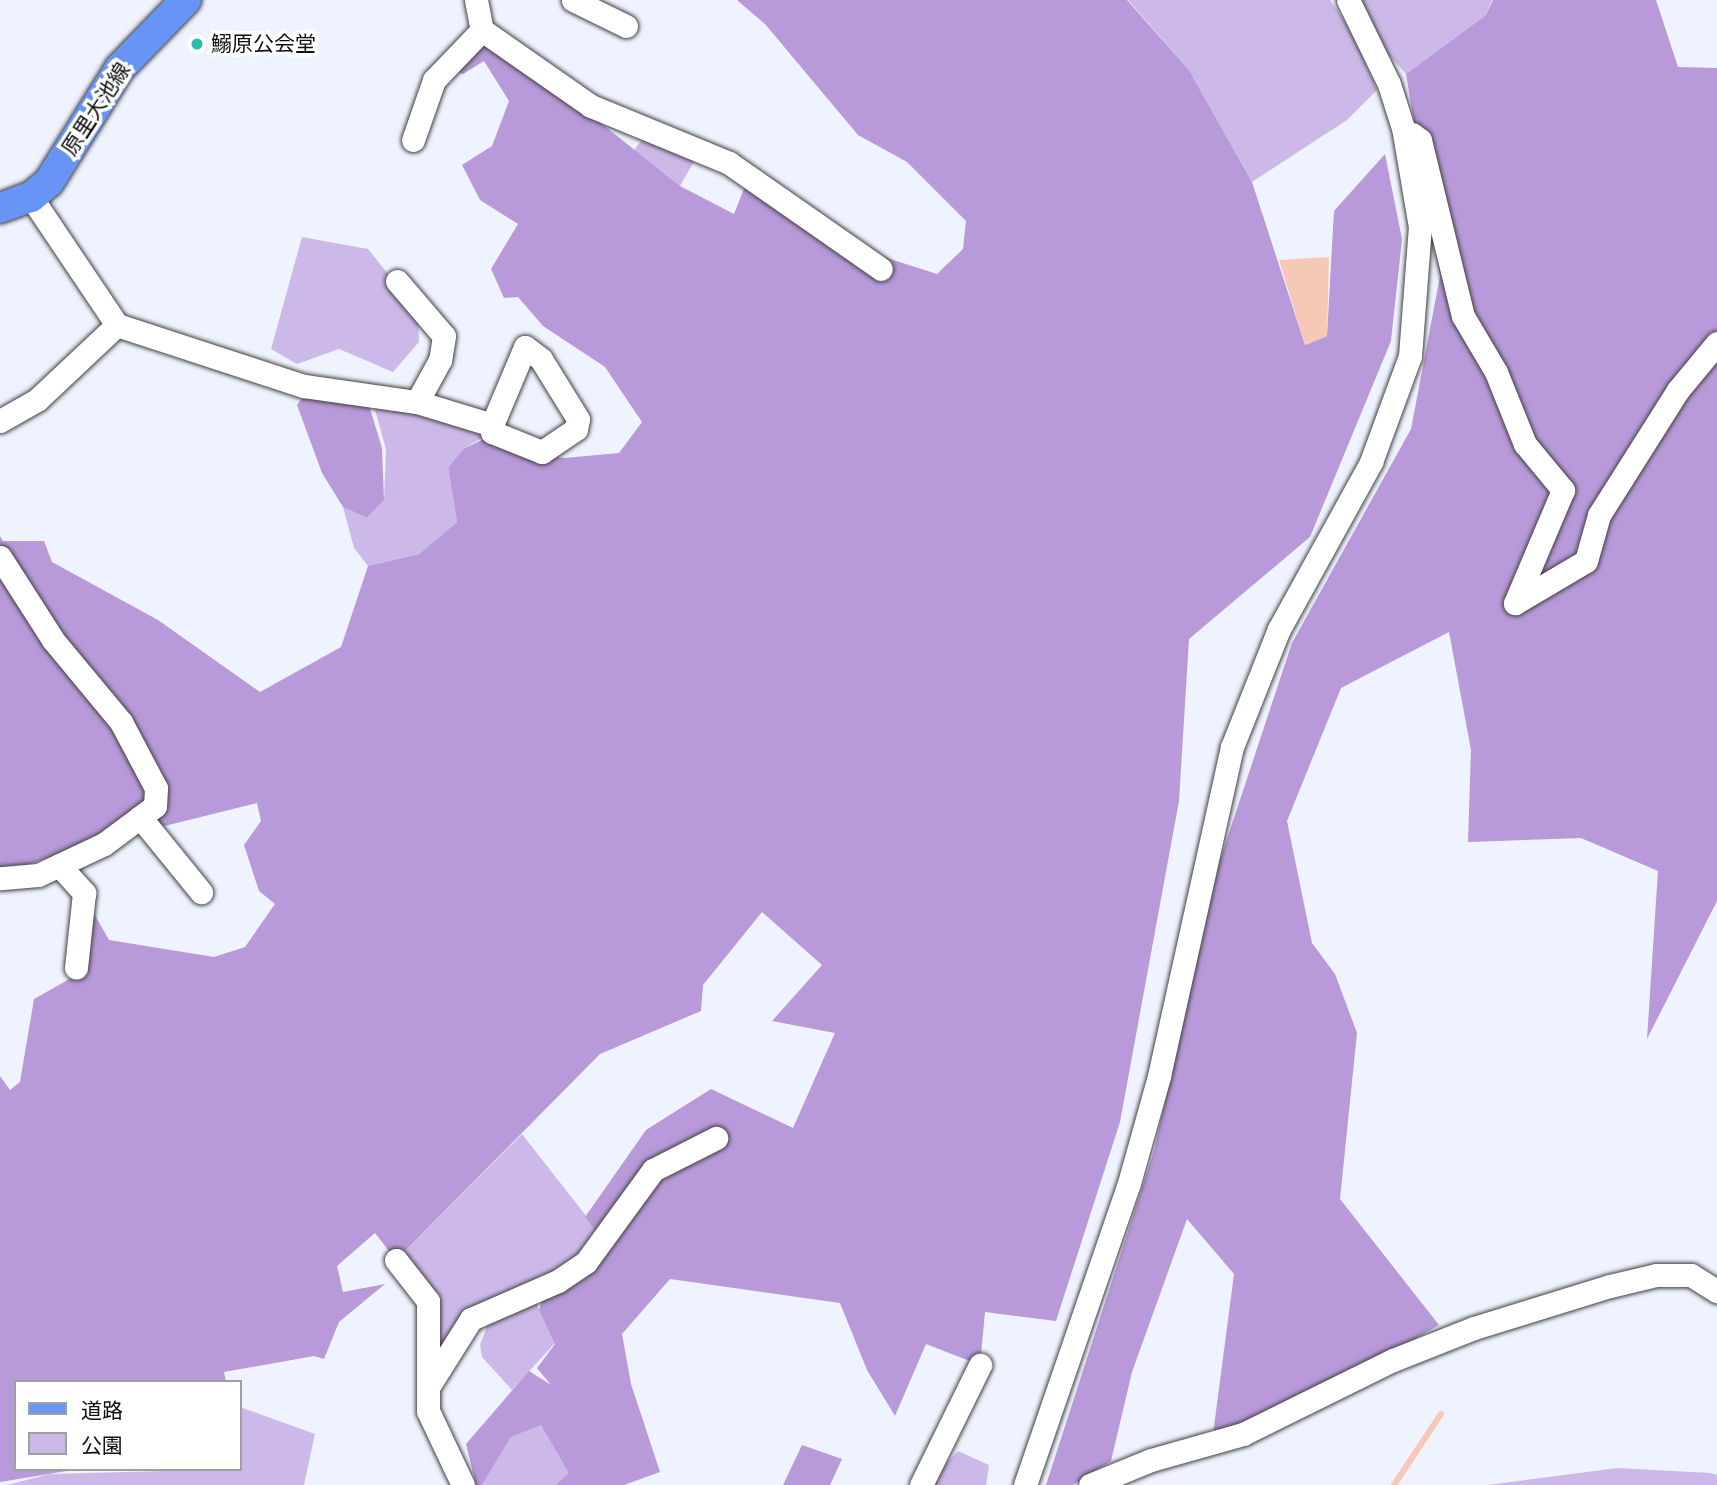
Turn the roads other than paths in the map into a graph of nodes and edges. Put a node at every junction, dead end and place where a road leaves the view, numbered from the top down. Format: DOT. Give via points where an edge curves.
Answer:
graph roads {
  1 [pos="186,0"];
  2 [pos="476,0"];
  3 [pos="573,0"];
  4 [pos="1348,0"];
  5 [pos="626,26"];
  6 [pos="482,30"];
  7 [pos="1403,128"];
  8 [pos="413,140"];
  9 [pos="31,197"];
  10 [pos="0,208"];
  11 [pos="881,269"];
  12 [pos="397,281"];
  13 [pos="117,325"];
  14 [pos="1717,344"];
  15 [pos="417,402"];
  16 [pos="0,421"];
  17 [pos="492,425"];
  18 [pos="0,557"];
  19 [pos="140,817"];
  20 [pos="59,865"];
  21 [pos="0,878"];
  22 [pos="201,892"];
  23 [pos="76,968"];
  24 [pos="716,1138"];
  25 [pos="396,1261"];
  26 [pos="1717,1291"];
  27 [pos="981,1365"];
  28 [pos="430,1384"];
  29 [pos="463,1485"];
  30 [pos="921,1485"];
  31 [pos="1025,1485"];
  32 [pos="1090,1485"];
  1 -- 9 [label="main road, 原里大池線" via="120,68 58,169"];
  2 -- 6 [label="street"];
  3 -- 5 [label="street"];
  4 -- 7 [label="street" via="1389,84"];
  6 -- 8 [label="street" via="434,80"];
  6 -- 11 [label="street" via="591,106 729,163"];
  7 -- 14 [label="street" via="1420,140 1462,316 1496,372 1525,444 1563,490 1515,603 1586,561 1599,514 1678,390"];
  7 -- 31 [label="street" via="1420,227 1409,356 1371,462 1279,629 1232,747 1156,1090 1129,1183"];
  9 -- 10 [label="main road, 原里大池線"];
  9 -- 13 [label="street"];
  12 -- 15 [label="street" via="444,336 440,360"];
  13 -- 15 [label="street" via="304,386"];
  13 -- 16 [label="street" via="37,400"];
  15 -- 17 [label="street"];
  17 -- 17 [label="street" via="492,432 542,452 576,429 578,419 541,359 525,347"];
  18 -- 19 [label="street" via="53,640 121,722 156,788 155,806"];
  19 -- 20 [label="street" via="104,844"];
  19 -- 22 [label="street"];
  20 -- 21 [label="street" via="38,874"];
  20 -- 23 [label="street" via="84,893"];
  24 -- 28 [label="street" via="653,1170 586,1262 558,1281 471,1319"];
  25 -- 28 [label="street" via="428,1301"];
  26 -- 32 [label="street" via="1691,1275 1656,1275 1474,1328 1393,1360 1244,1434 1151,1460"];
  27 -- 30 [label="street"];
  28 -- 29 [label="street" via="428,1411 438,1438 463,1476"];
}
